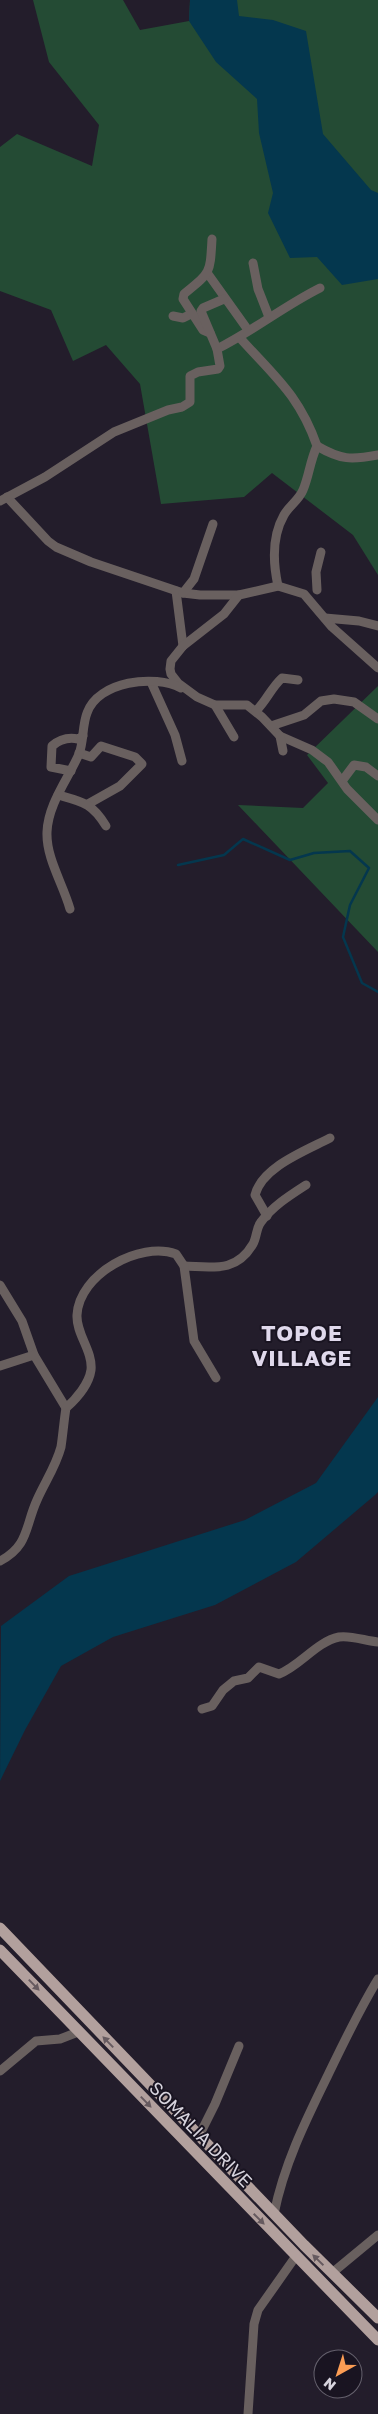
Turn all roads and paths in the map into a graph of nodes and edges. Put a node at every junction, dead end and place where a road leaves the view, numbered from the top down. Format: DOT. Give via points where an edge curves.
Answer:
graph roads {
  1 [pos="212,239"];
  2 [pos="253,263"];
  3 [pos="208,274"];
  4 [pos="320,288"];
  5 [pos="224,299"];
  6 [pos="191,314"];
  7 [pos="173,316"];
  8 [pos="269,317"];
  9 [pos="248,330"];
  10 [pos="211,333"];
  11 [pos="240,338"];
  12 [pos="217,349"];
  13 [pos="317,446"];
  14 [pos="378,455"];
  15 [pos="3,499"];
  16 [pos="213,524"];
  17 [pos="321,552"];
  18 [pos="278,586"];
  19 [pos="317,590"];
  20 [pos="180,592"];
  21 [pos="240,595"];
  22 [pos="325,618"];
  23 [pos="378,626"];
  24 [pos="183,646"];
  25 [pos="171,661"];
  26 [pos="378,668"];
  27 [pos="298,680"];
  28 [pos="155,681"];
  29 [pos="188,692"];
  30 [pos="215,705"];
  31 [pos="256,711"];
  32 [pos="378,719"];
  33 [pos="271,726"];
  34 [pos="83,736"];
  35 [pos="280,736"];
  36 [pos="234,737"];
  37 [pos="283,751"];
  38 [pos="79,752"];
  39 [pos="182,761"];
  40 [pos="71,771"];
  41 [pos="378,776"];
  42 [pos="342,781"];
  43 [pos="58,795"];
  44 [pos="88,804"];
  45 [pos="378,820"];
  46 [pos="106,826"];
  47 [pos="70,909"];
  48 [pos="330,1138"];
  49 [pos="306,1185"];
  50 [pos="266,1216"];
  51 [pos="184,1266"];
  52 [pos="0,1286"];
  53 [pos="34,1355"];
  54 [pos="1,1363"];
  55 [pos="216,1378"];
  56 [pos="66,1408"];
  57 [pos="0,1561"];
  58 [pos="378,1642"];
  59 [pos="202,1709"];
  60 [pos="0,1928"];
  61 [pos="0,1950"];
  62 [pos="378,1980"];
  63 [pos="78,2032"];
  64 [pos="239,2046"];
  65 [pos="0,2070"];
  66 [pos="200,2136"];
  67 [pos="274,2214"];
  68 [pos="378,2235"];
  69 [pos="296,2256"];
  70 [pos="332,2273"];
  71 [pos="378,2318"];
  72 [pos="378,2340"];
  73 [pos="248,2414"];
  1 -- 3 [label="street"];
  2 -- 8 [label="street" via="258,289"];
  3 -- 5 [label="street"];
  3 -- 6 [label="street" via="184,294 183,299"];
  4 -- 8 [label="street"];
  5 -- 9 [label="street"];
  5 -- 10 [label="street" via="201,311"];
  6 -- 7 [label="street" via="183,318"];
  6 -- 10 [label="street" via="203,330"];
  8 -- 9 [label="street"];
  9 -- 11 [label="street"];
  10 -- 12 [label="street"];
  11 -- 12 [label="street"];
  11 -- 13 [label="street" via="293,396"];
  12 -- 15 [label="street" via="218,369 190,376 190,402 114,432 45,477"];
  13 -- 14 [label="street" via="351,460"];
  13 -- 18 [label="street" via="303,490 284,514 276,537 274,570"];
  15 -- 20 [label="street" via="56,547"];
  16 -- 20 [label="street" via="194,580"];
  17 -- 19 [label="street" via="316,572"];
  18 -- 21 [label="street"];
  18 -- 22 [label="street" via="304,594"];
  20 -- 21 [label="street"];
  20 -- 24 [label="street"];
  21 -- 24 [label="street" via="224,614"];
  22 -- 23 [label="street"];
  22 -- 26 [label="street"];
  24 -- 25 [label="street"];
  25 -- 28 [label="street"];
  25 -- 29 [label="street" via="171,674"];
  27 -- 31 [label="street" via="282,678 270,689 268,699"];
  28 -- 29 [label="street"];
  28 -- 34 [label="street" via="120,685 98,696 86,713"];
  28 -- 39 [label="street"];
  29 -- 30 [label="street"];
  30 -- 31 [label="street" via="241,704"];
  30 -- 36 [label="street"];
  31 -- 33 [label="street"];
  32 -- 33 [label="street" via="354,702 334,699 321,701 304,715"];
  33 -- 35 [label="street"];
  34 -- 38 [label="street"];
  34 -- 40 [label="street" via="58,741 52,746 51,767"];
  35 -- 37 [label="street"];
  35 -- 42 [label="street" via="312,750 328,762"];
  38 -- 40 [label="street"];
  38 -- 44 [label="street" via="91,757 101,746 135,757 142,764 120,786"];
  40 -- 43 [label="street"];
  41 -- 42 [label="street" via="366,767 354,765"];
  42 -- 45 [label="street"];
  43 -- 44 [label="street"];
  43 -- 47 [label="street" via="47,834"];
  44 -- 46 [label="street"];
  48 -- 50 [label="street" via="273,1169 258,1185 255,1195"];
  49 -- 50 [label="street"];
  50 -- 51 [label="street" via="259,1224 252,1246 238,1260 224,1268"];
  51 -- 55 [label="street" via="194,1341"];
  51 -- 56 [label="street" via="176,1254 158,1250 144,1252 128,1256 95,1280 78,1305 77,1316 78,1329 90,1361 90,1375"];
  52 -- 53 [label="street" via="22,1321"];
  53 -- 54 [label="street"];
  53 -- 56 [label="street"];
  56 -- 57 [label="street" via="61,1447 47,1484 36,1501 24,1539 16,1551"];
  58 -- 59 [label="street" via="338,1637 285,1672 279,1674 259,1667 248,1678 234,1681 212,1706"];
  66 -- 60 [label="main road, SOMALIA DRIVE, one-way"];
  61 -- 63 [label="main road, SOMALIA DRIVE, one-way"];
  62 -- 67 [label="street" via="354,2021 310,2112 285,2169"];
  63 -- 65 [label="street" via="60,2039 36,2042"];
  63 -- 69 [label="main road, SOMALIA DRIVE, one-way"];
  64 -- 66 [label="street"];
  66 -- 67 [label="main road, SOMALIA DRIVE"];
  70 -- 67 [label="main road, SOMALIA DRIVE, one-way"];
  68 -- 70 [label="street"];
  69 -- 72 [label="main road, SOMALIA DRIVE"];
  69 -- 73 [label="street" via="258,2310 254,2324"];
  70 -- 71 [label="main road, SOMALIA DRIVE"];
}
